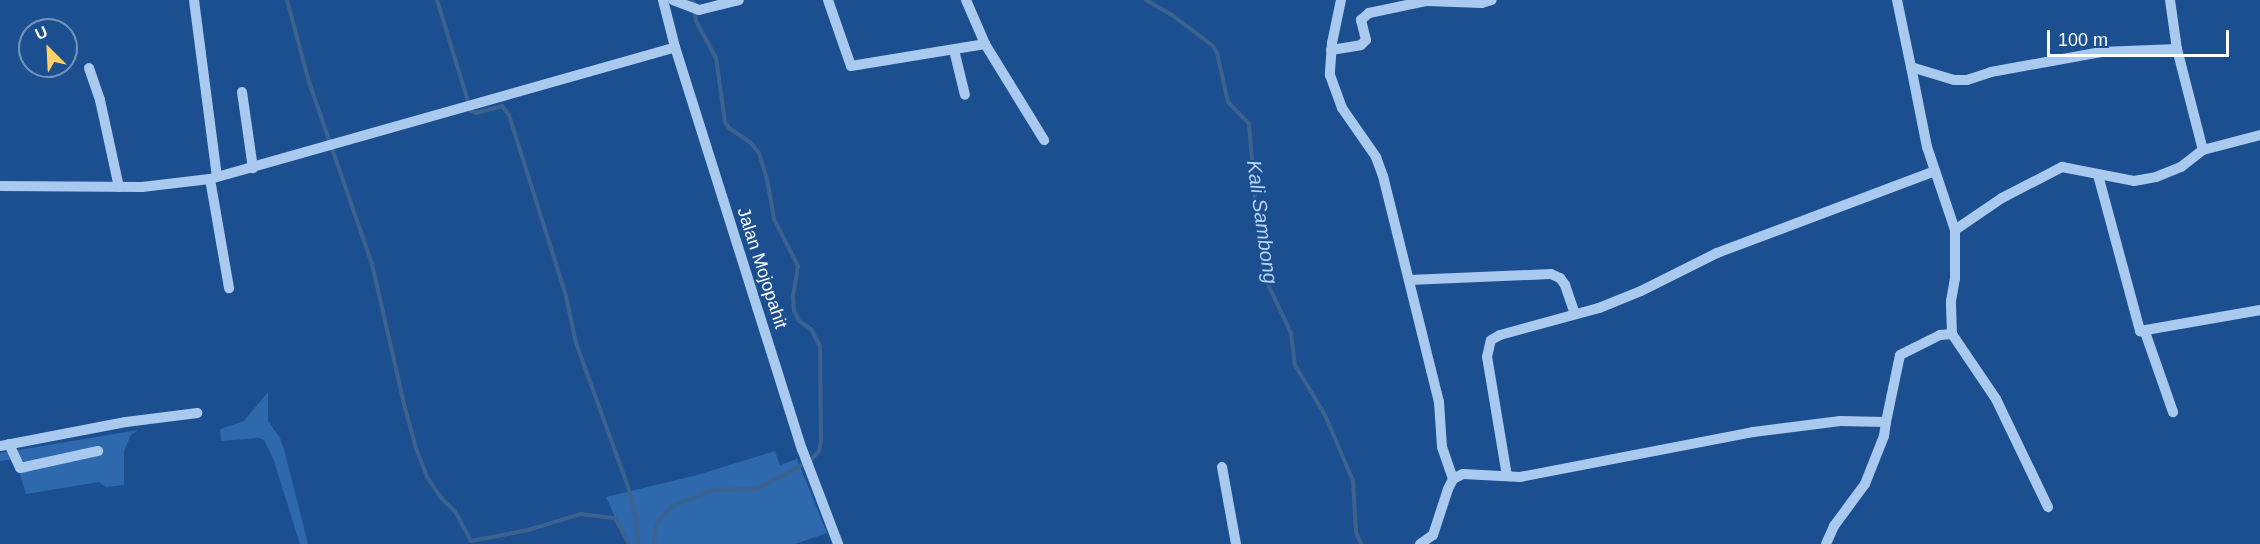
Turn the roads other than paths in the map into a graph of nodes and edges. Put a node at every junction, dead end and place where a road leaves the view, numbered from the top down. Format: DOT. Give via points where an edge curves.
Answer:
graph roads {
  1 [pos="194,0"];
  2 [pos="663,0"];
  3 [pos="673,0"];
  4 [pos="739,0"];
  5 [pos="828,0"];
  6 [pos="966,0"];
  7 [pos="1341,0"];
  8 [pos="1492,0"];
  9 [pos="1897,0"];
  10 [pos="2170,0"];
  11 [pos="986,44"];
  12 [pos="675,47"];
  13 [pos="2177,49"];
  14 [pos="954,50"];
  15 [pos="1331,50"];
  16 [pos="1911,67"];
  17 [pos="89,68"];
  18 [pos="242,92"];
  19 [pos="966,94"];
  20 [pos="2260,135"];
  21 [pos="1044,140"];
  22 [pos="2203,150"];
  23 [pos="253,168"];
  24 [pos="1935,171"];
  25 [pos="2098,175"];
  26 [pos="214,178"];
  27 [pos="0,186"];
  28 [pos="119,187"];
  29 [pos="1955,230"];
  30 [pos="1409,280"];
  31 [pos="229,288"];
  32 [pos="2260,310"];
  33 [pos="1575,314"];
  34 [pos="2145,332"];
  35 [pos="1952,334"];
  36 [pos="2174,412"];
  37 [pos="197,413"];
  38 [pos="1886,422"];
  39 [pos="5,445"];
  40 [pos="98,451"];
  41 [pos="1222,467"];
  42 [pos="1507,476"];
  43 [pos="1453,479"];
  44 [pos="2048,507"];
  45 [pos="838,544"];
  46 [pos="1236,544"];
  47 [pos="1420,544"];
  48 [pos="1826,544"];
  1 -- 26 [label="street"];
  2 -- 12 [label="street, Jalan Mojopahit"];
  3 -- 4 [label="street" via="699,10"];
  5 -- 14 [label="street" via="851,66"];
  6 -- 11 [label="street"];
  7 -- 15 [label="street"];
  8 -- 15 [label="street" via="1426,1 1369,13 1361,20 1366,40 1361,45"];
  9 -- 16 [label="street"];
  10 -- 13 [label="street"];
  11 -- 14 [label="street"];
  11 -- 21 [label="street"];
  12 -- 23 [label="street"];
  12 -- 45 [label="street, Jalan Mojopahit" via="802,449"];
  13 -- 16 [label="street" via="2101,52 1967,80"];
  13 -- 22 [label="street"];
  14 -- 19 [label="street"];
  15 -- 30 [label="street" via="1334,91 1379,164"];
  16 -- 24 [label="street"];
  17 -- 28 [label="street"];
  18 -- 23 [label="street"];
  20 -- 22 [label="street"];
  22 -- 25 [label="street" via="2181,167 2156,177 2133,181"];
  23 -- 26 [label="street"];
  24 -- 29 [label="street"];
  24 -- 33 [label="street" via="1716,253 1641,291"];
  25 -- 29 [label="street" via="2062,167 2002,198"];
  25 -- 34 [label="street" via="2137,327"];
  26 -- 28 [label="street" via="174,185"];
  26 -- 31 [label="street"];
  27 -- 28 [label="street"];
  29 -- 35 [label="street"];
  30 -- 33 [label="street" via="1551,274 1565,285"];
  30 -- 43 [label="street" via="1439,402 1442,447"];
  32 -- 34 [label="street"];
  33 -- 42 [label="street" via="1500,335 1488,347"];
  34 -- 36 [label="street"];
  35 -- 38 [label="street" via="1940,335 1900,355"];
  35 -- 44 [label="street" via="1996,399"];
  37 -- 39 [label="street"];
  38 -- 42 [label="street" via="1833,421 1753,432 1550,472"];
  38 -- 48 [label="street" via="1865,484 1839,518"];
  39 -- 40 [label="street" via="21,468"];
  41 -- 46 [label="street"];
  42 -- 43 [label="street" via="1475,473"];
  43 -- 47 [label="street" via="1433,535"];
}
